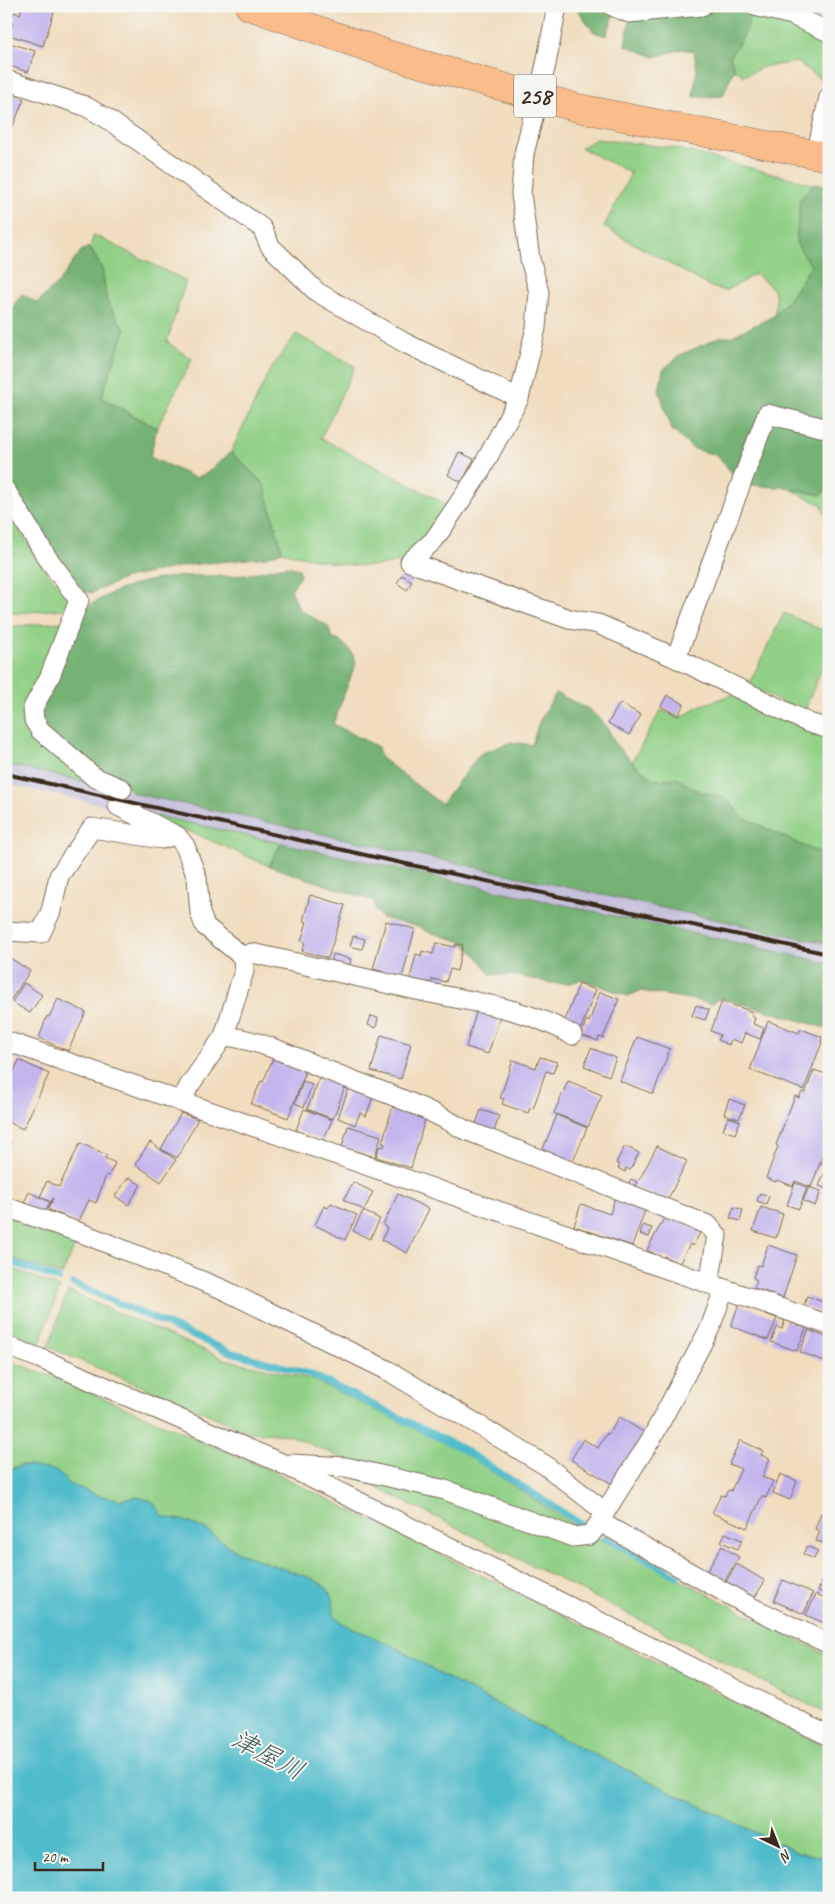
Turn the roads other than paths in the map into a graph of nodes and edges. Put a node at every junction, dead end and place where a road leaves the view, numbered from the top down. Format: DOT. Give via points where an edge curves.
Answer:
graph roads {
  1 [pos="249,6"];
  2 [pos="557,6"];
  3 [pos="612,6"];
  4 [pos="702,6"];
  5 [pos="755,6"];
  6 [pos="829,32"];
  7 [pos="6,80"];
  8 [pos="829,97"];
  9 [pos="822,156"];
  10 [pos="519,398"];
  11 [pos="829,429"];
  12 [pos="6,491"];
  13 [pos="676,658"];
  14 [pos="829,729"];
  15 [pos="176,835"];
  16 [pos="6,930"];
  17 [pos="243,957"];
  18 [pos="572,1035"];
  19 [pos="224,1036"];
  20 [pos="6,1041"];
  21 [pos="181,1102"];
  22 [pos="6,1207"];
  23 [pos="716,1286"];
  24 [pos="829,1325"];
  25 [pos="6,1346"];
  26 [pos="281,1463"];
  27 [pos="603,1517"];
  28 [pos="829,1644"];
  29 [pos="829,1736"];
  1 -- 9 [label="highway, 258" via="390,54 578,108"];
  2 -- 10 [label="street, bridge" via="524,154 521,194 538,292 536,328"];
  3 -- 4 [label="street" via="629,13"];
  5 -- 6 [label="street" via="792,15"];
  7 -- 10 [label="street" via="85,106 106,118 262,228 270,246 317,292 404,344"];
  8 -- 9 [label="street"];
  10 -- 13 [label="street" via="480,472 434,540 410,562 569,619 598,624"];
  11 -- 13 [label="street" via="767,414"];
  12 -- 15 [label="street" via="46,556 79,600 50,676 33,708 34,720 40,730 94,777"];
  13 -- 14 [label="street" via="809,723"];
  15 -- 16 [label="street" via="162,839 92,828 59,876 51,912 42,933"];
  15 -- 17 [label="street" via="185,846 198,878 200,913 205,926"];
  17 -- 18 [label="street" via="252,953 502,1006 555,1025"];
  17 -- 19 [label="street" via="244,971"];
  19 -- 21 [label="street"];
  19 -- 23 [label="street" via="286,1054 409,1102 463,1129 708,1225 717,1235"];
  20 -- 21 [label="street"];
  21 -- 23 [label="street"];
  22 -- 27 [label="street" via="222,1289 387,1370 545,1465"];
  23 -- 24 [label="street"];
  23 -- 27 [label="street" via="710,1328 653,1436"];
  25 -- 26 [label="street"];
  26 -- 27 [label="street" via="346,1468 445,1490 573,1537 590,1535"];
  26 -- 29 [label="street"];
  27 -- 28 [label="street" via="751,1607"];
}
